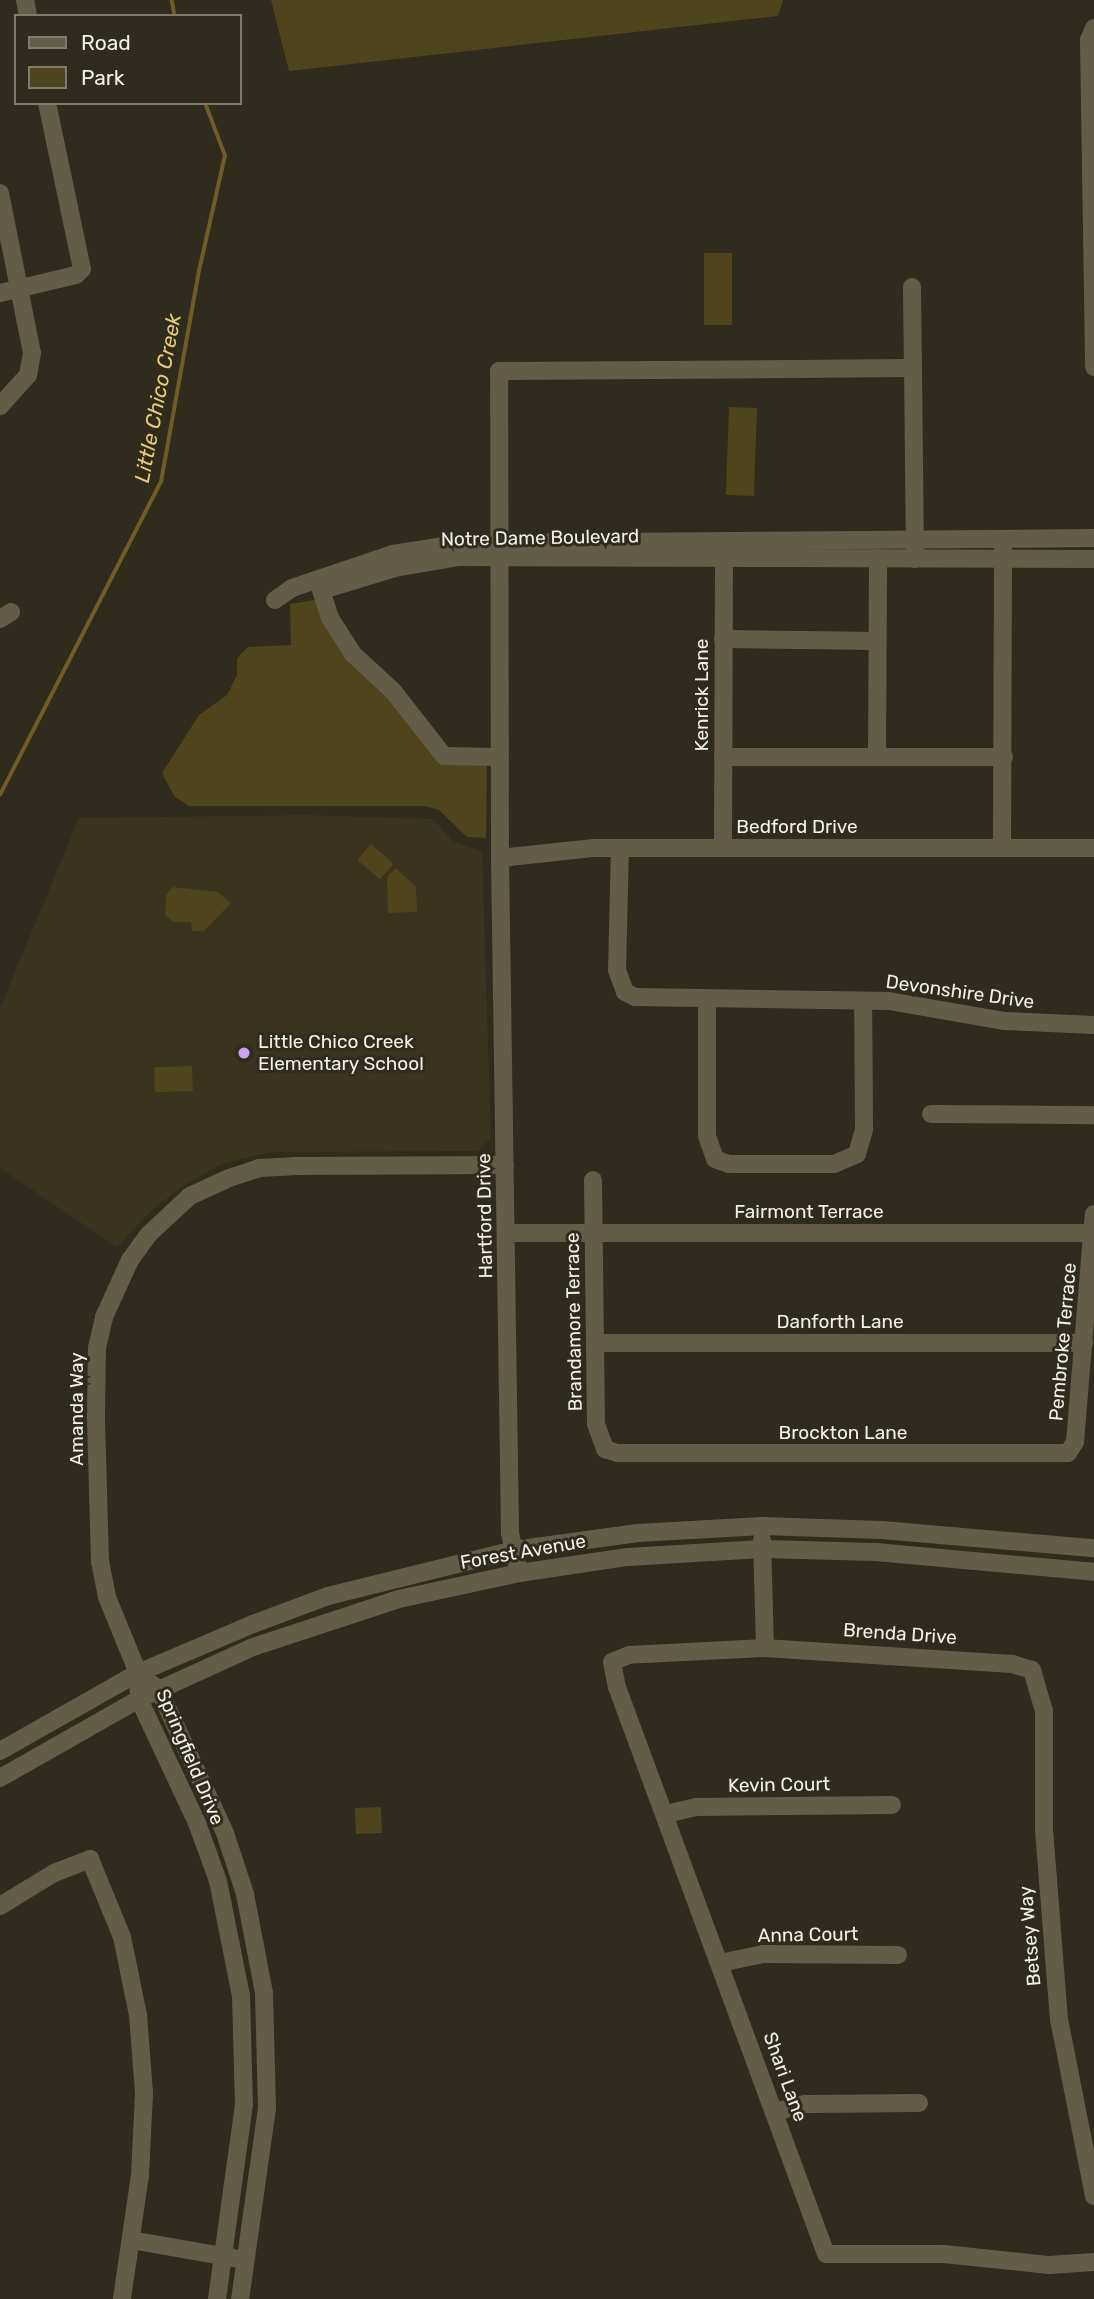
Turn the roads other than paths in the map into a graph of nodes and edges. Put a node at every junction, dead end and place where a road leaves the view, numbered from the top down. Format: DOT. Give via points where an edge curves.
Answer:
graph roads {
  1 [pos="1094,28"];
  2 [pos="47,105"];
  3 [pos="0,193"];
  4 [pos="912,287"];
  5 [pos="21,288"];
  6 [pos="0,293"];
  7 [pos="1094,367"];
  8 [pos="913,368"];
  9 [pos="0,406"];
  10 [pos="1094,538"];
  11 [pos="1003,539"];
  12 [pos="915,540"];
  13 [pos="499,550"];
  14 [pos="724,550"];
  15 [pos="878,558"];
  16 [pos="915,559"];
  17 [pos="1003,559"];
  18 [pos="1094,559"];
  19 [pos="0,610"];
  20 [pos="0,619"];
  21 [pos="723,639"];
  22 [pos="877,641"];
  23 [pos="500,757"];
  24 [pos="723,757"];
  25 [pos="877,757"];
  26 [pos="1004,757"];
  27 [pos="620,848"];
  28 [pos="723,848"];
  29 [pos="1002,848"];
  30 [pos="1094,848"];
  31 [pos="500,858"];
  32 [pos="708,999"];
  33 [pos="863,1001"];
  34 [pos="1094,1024"];
  35 [pos="931,1114"];
  36 [pos="1094,1115"];
  37 [pos="505,1165"];
  38 [pos="593,1180"];
  39 [pos="1094,1214"];
  40 [pos="506,1233"];
  41 [pos="594,1233"];
  42 [pos="1092,1233"];
  43 [pos="596,1343"];
  44 [pos="1084,1343"];
  45 [pos="617,1453"];
  46 [pos="1068,1453"];
  47 [pos="762,1526"];
  48 [pos="1094,1548"];
  49 [pos="762,1549"];
  50 [pos="514,1550"];
  51 [pos="1094,1572"];
  52 [pos="519,1573"];
  53 [pos="765,1648"];
  54 [pos="612,1662"];
  55 [pos="1032,1670"];
  56 [pos="138,1672"];
  57 [pos="159,1690"];
  58 [pos="139,1699"];
  59 [pos="0,1751"];
  60 [pos="0,1777"];
  61 [pos="892,1805"];
  62 [pos="666,1814"];
  63 [pos="0,1906"];
  64 [pos="898,1955"];
  65 [pos="720,1963"];
  66 [pos="919,2103"];
  67 [pos="775,2112"];
  68 [pos="1094,2196"];
  69 [pos="131,2240"];
  70 [pos="223,2256"];
  71 [pos="245,2259"];
  72 [pos="1094,2262"];
  73 [pos="122,2299"];
  74 [pos="217,2299"];
  75 [pos="240,2299"];
  1 -- 7 [label="street" via="1089,40"];
  2 -- 5 [label="street" via="82,269 76,275"];
  3 -- 5 [label="street"];
  4 -- 8 [label="street"];
  5 -- 6 [label="street"];
  5 -- 9 [label="street" via="32,353 28,375"];
  8 -- 12 [label="street"];
  8 -- 13 [label="street, Hartford Drive" via="499,371"];
  10 -- 11 [label="street, Notre Dame Boulevard"];
  11 -- 12 [label="street, Notre Dame Boulevard"];
  11 -- 17 [label="street"];
  12 -- 14 [label="street, Notre Dame Boulevard"];
  12 -- 16 [label="street"];
  13 -- 14 [label="street, Notre Dame Boulevard"];
  13 -- 23 [label="street, Hartford Drive"];
  13 -- 23 [label="street, Notre Dame Boulevard" via="319,586 330,618 353,654 393,691 444,756"];
  14 -- 15 [label="street, Notre Dame Boulevard"];
  14 -- 21 [label="street, Kenrick Lane"];
  15 -- 16 [label="street, Notre Dame Boulevard"];
  15 -- 22 [label="street"];
  16 -- 17 [label="street, Notre Dame Boulevard"];
  17 -- 18 [label="street, Notre Dame Boulevard"];
  17 -- 26 [label="street"];
  19 -- 20 [label="street" via="11,612"];
  21 -- 22 [label="street"];
  21 -- 24 [label="street, Kenrick Lane"];
  22 -- 25 [label="street"];
  23 -- 31 [label="street, Hartford Drive"];
  24 -- 25 [label="street"];
  24 -- 28 [label="street, Kenrick Lane"];
  25 -- 26 [label="street"];
  26 -- 29 [label="street"];
  27 -- 28 [label="street, Bedford Drive"];
  27 -- 31 [label="street, Bedford Drive"];
  27 -- 32 [label="street" via="619,982 635,997"];
  28 -- 29 [label="street, Bedford Drive"];
  29 -- 30 [label="street, Bedford Drive"];
  31 -- 37 [label="street, Hartford Drive"];
  32 -- 33 [label="street, Devonshire Drive"];
  32 -- 33 [label="street, Devonshire Drive" via="707,1136 715,1159 729,1164 834,1164 857,1154 864,1129"];
  33 -- 34 [label="street, Devonshire Drive" via="1005,1021"];
  35 -- 36 [label="street"];
  37 -- 40 [label="street, Hartford Drive"];
  37 -- 56 [label="street, Amanda Way" via="259,1168 190,1196 149,1234 130,1260 104,1317 97,1348 96,1416 100,1562 107,1597"];
  38 -- 41 [label="street, Brandamore Terrace"];
  39 -- 42 [label="street"];
  40 -- 41 [label="street, Fairmont Terrace"];
  40 -- 50 [label="street, Hartford Drive"];
  41 -- 42 [label="street, Fairmont Terrace"];
  41 -- 43 [label="street, Brandamore Terrace"];
  42 -- 44 [label="street, Pembroke Terrace"];
  43 -- 44 [label="street, Danforth Lane"];
  43 -- 45 [label="street, Brandamore Terrace" via="597,1438 605,1449"];
  44 -- 46 [label="street, Pembroke Terrace" via="1075,1442"];
  45 -- 46 [label="street, Brockton Lane"];
  47 -- 48 [label="street, Forest Avenue" via="882,1530"];
  47 -- 49 [label="street"];
  47 -- 50 [label="street, Forest Avenue" via="638,1533"];
  49 -- 51 [label="street, Forest Avenue" via="876,1552"];
  49 -- 52 [label="street, Forest Avenue" via="628,1557"];
  49 -- 53 [label="street"];
  50 -- 52 [label="street, Hartford Drive"];
  50 -- 56 [label="street, Forest Avenue" via="328,1596"];
  52 -- 57 [label="street, Forest Avenue" via="337,1618 253,1647"];
  53 -- 54 [label="street, Brenda Drive" via="629,1655"];
  53 -- 55 [label="street, Brenda Drive" via="1012,1664"];
  54 -- 62 [label="street, Shari Lane" via="617,1687"];
  55 -- 68 [label="street, Betsey Way" via="1044,1711 1044,1830 1059,2020"];
  56 -- 57 [label="street, Springfield Drive"];
  56 -- 58 [label="street, Springfield Drive"];
  56 -- 59 [label="street, Forest Avenue"];
  57 -- 58 [label="street, Forest Avenue"];
  57 -- 71 [label="street, Springfield Drive" via="225,1833 245,1894 262,1980 268,2036 267,2108"];
  58 -- 60 [label="street, Forest Avenue"];
  58 -- 70 [label="street, Springfield Drive" via="197,1823 218,1881 236,1958 246,2069"];
  61 -- 62 [label="street, Kevin Court" via="697,1807"];
  62 -- 65 [label="street, Shari Lane"];
  63 -- 69 [label="street" via="54,1873 90,1859 122,1937 138,2015 144,2093"];
  64 -- 65 [label="street, Anna Court" via="763,1954"];
  65 -- 67 [label="street, Shari Lane"];
  66 -- 67 [label="street" via="806,2104"];
  67 -- 72 [label="street, Shari Lane" via="826,2254 944,2253 1049,2265"];
  69 -- 70 [label="street"];
  69 -- 73 [label="street"];
  70 -- 71 [label="street"];
  70 -- 74 [label="street, Springfield Drive"];
  71 -- 75 [label="street, Springfield Drive"];
}
